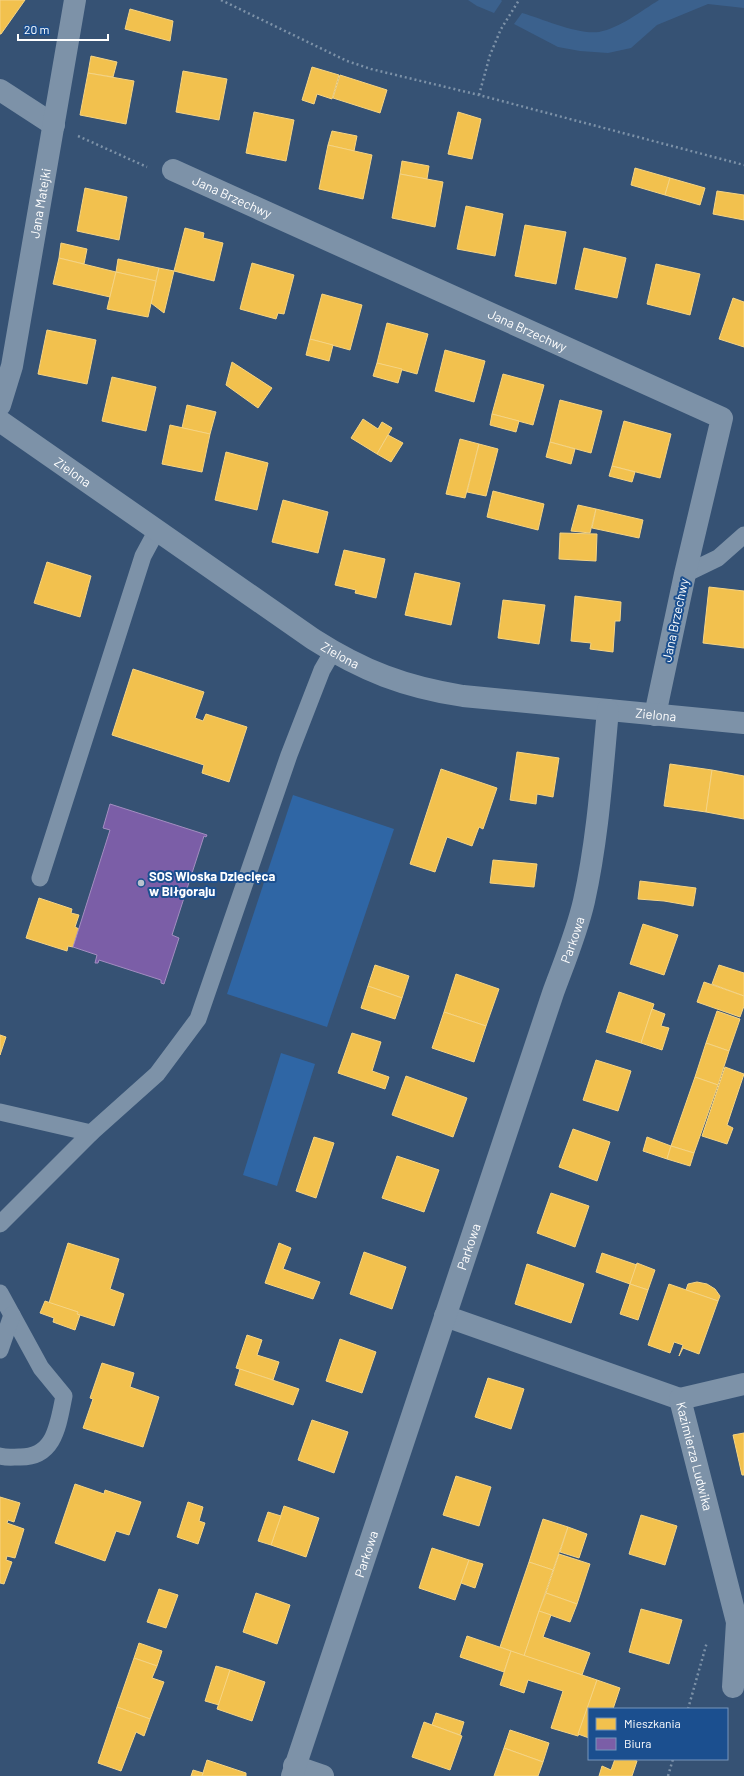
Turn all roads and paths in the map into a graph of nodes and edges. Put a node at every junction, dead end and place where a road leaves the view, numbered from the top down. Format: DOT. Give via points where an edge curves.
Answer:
graph roads {
  1 [pos="76,0"];
  2 [pos="221,0"];
  3 [pos="519,0"];
  4 [pos="0,90"];
  5 [pos="480,96"];
  6 [pos="54,125"];
  7 [pos="744,165"];
  8 [pos="172,170"];
  9 [pos="0,404"];
  10 [pos="0,421"];
  11 [pos="157,530"];
  12 [pos="744,535"];
  13 [pos="685,574"];
  14 [pos="333,651"];
  15 [pos="608,710"];
  16 [pos="655,715"];
  17 [pos="744,723"];
  18 [pos="40,878"];
  19 [pos="0,1112"];
  20 [pos="91,1133"];
  21 [pos="0,1224"];
  22 [pos="0,1293"];
  23 [pos="12,1315"];
  24 [pos="445,1316"];
  25 [pos="0,1350"];
  26 [pos="744,1384"];
  27 [pos="680,1399"];
  28 [pos="0,1456"];
  29 [pos="733,1687"];
  30 [pos="673,1760"];
  31 [pos="293,1771"];
  32 [pos="324,1776"];
  33 [pos="668,1776"];
  1 -- 6 [label="street, Jana Matejki"];
  2 -- 5 [label="path" via="347,61"];
  3 -- 5 [label="path" via="501,28 490,55"];
  4 -- 6 [label="street"];
  5 -- 7 [label="path"];
  6 -- 8 [label="path" via="145,167"];
  6 -- 9 [label="street, Jana Matejki" via="12,366"];
  8 -- 13 [label="street, Jana Brzechwy" via="722,418"];
  10 -- 11 [label="street, Zielona"];
  11 -- 14 [label="street, Zielona"];
  11 -- 18 [label="lane" via="142,556"];
  12 -- 13 [label="lane" via="718,558"];
  13 -- 16 [label="street, Jana Brzechwy"];
  14 -- 15 [label="street, Zielona" via="381,676 442,693"];
  14 -- 20 [label="lane" via="322,670 289,755 198,1019 157,1074"];
  15 -- 16 [label="street, Zielona"];
  15 -- 24 [label="street, Parkowa" via="593,852 584,902"];
  16 -- 17 [label="street, Zielona"];
  19 -- 20 [label="lane"];
  20 -- 21 [label="lane"];
  22 -- 23 [label="lane"];
  23 -- 25 [label="lane"];
  23 -- 28 [label="lane" via="41,1368 64,1396 52,1440 42,1452 27,1457"];
  24 -- 27 [label="street, Kazimierza Ludwika"];
  24 -- 31 [label="street, Parkowa"];
  26 -- 27 [label="street"];
  27 -- 29 [label="street, Kazimierza Ludwika" via="737,1622"];
  30 -- 33 [label="path"];
  31 -- 32 [label="street"];
}
